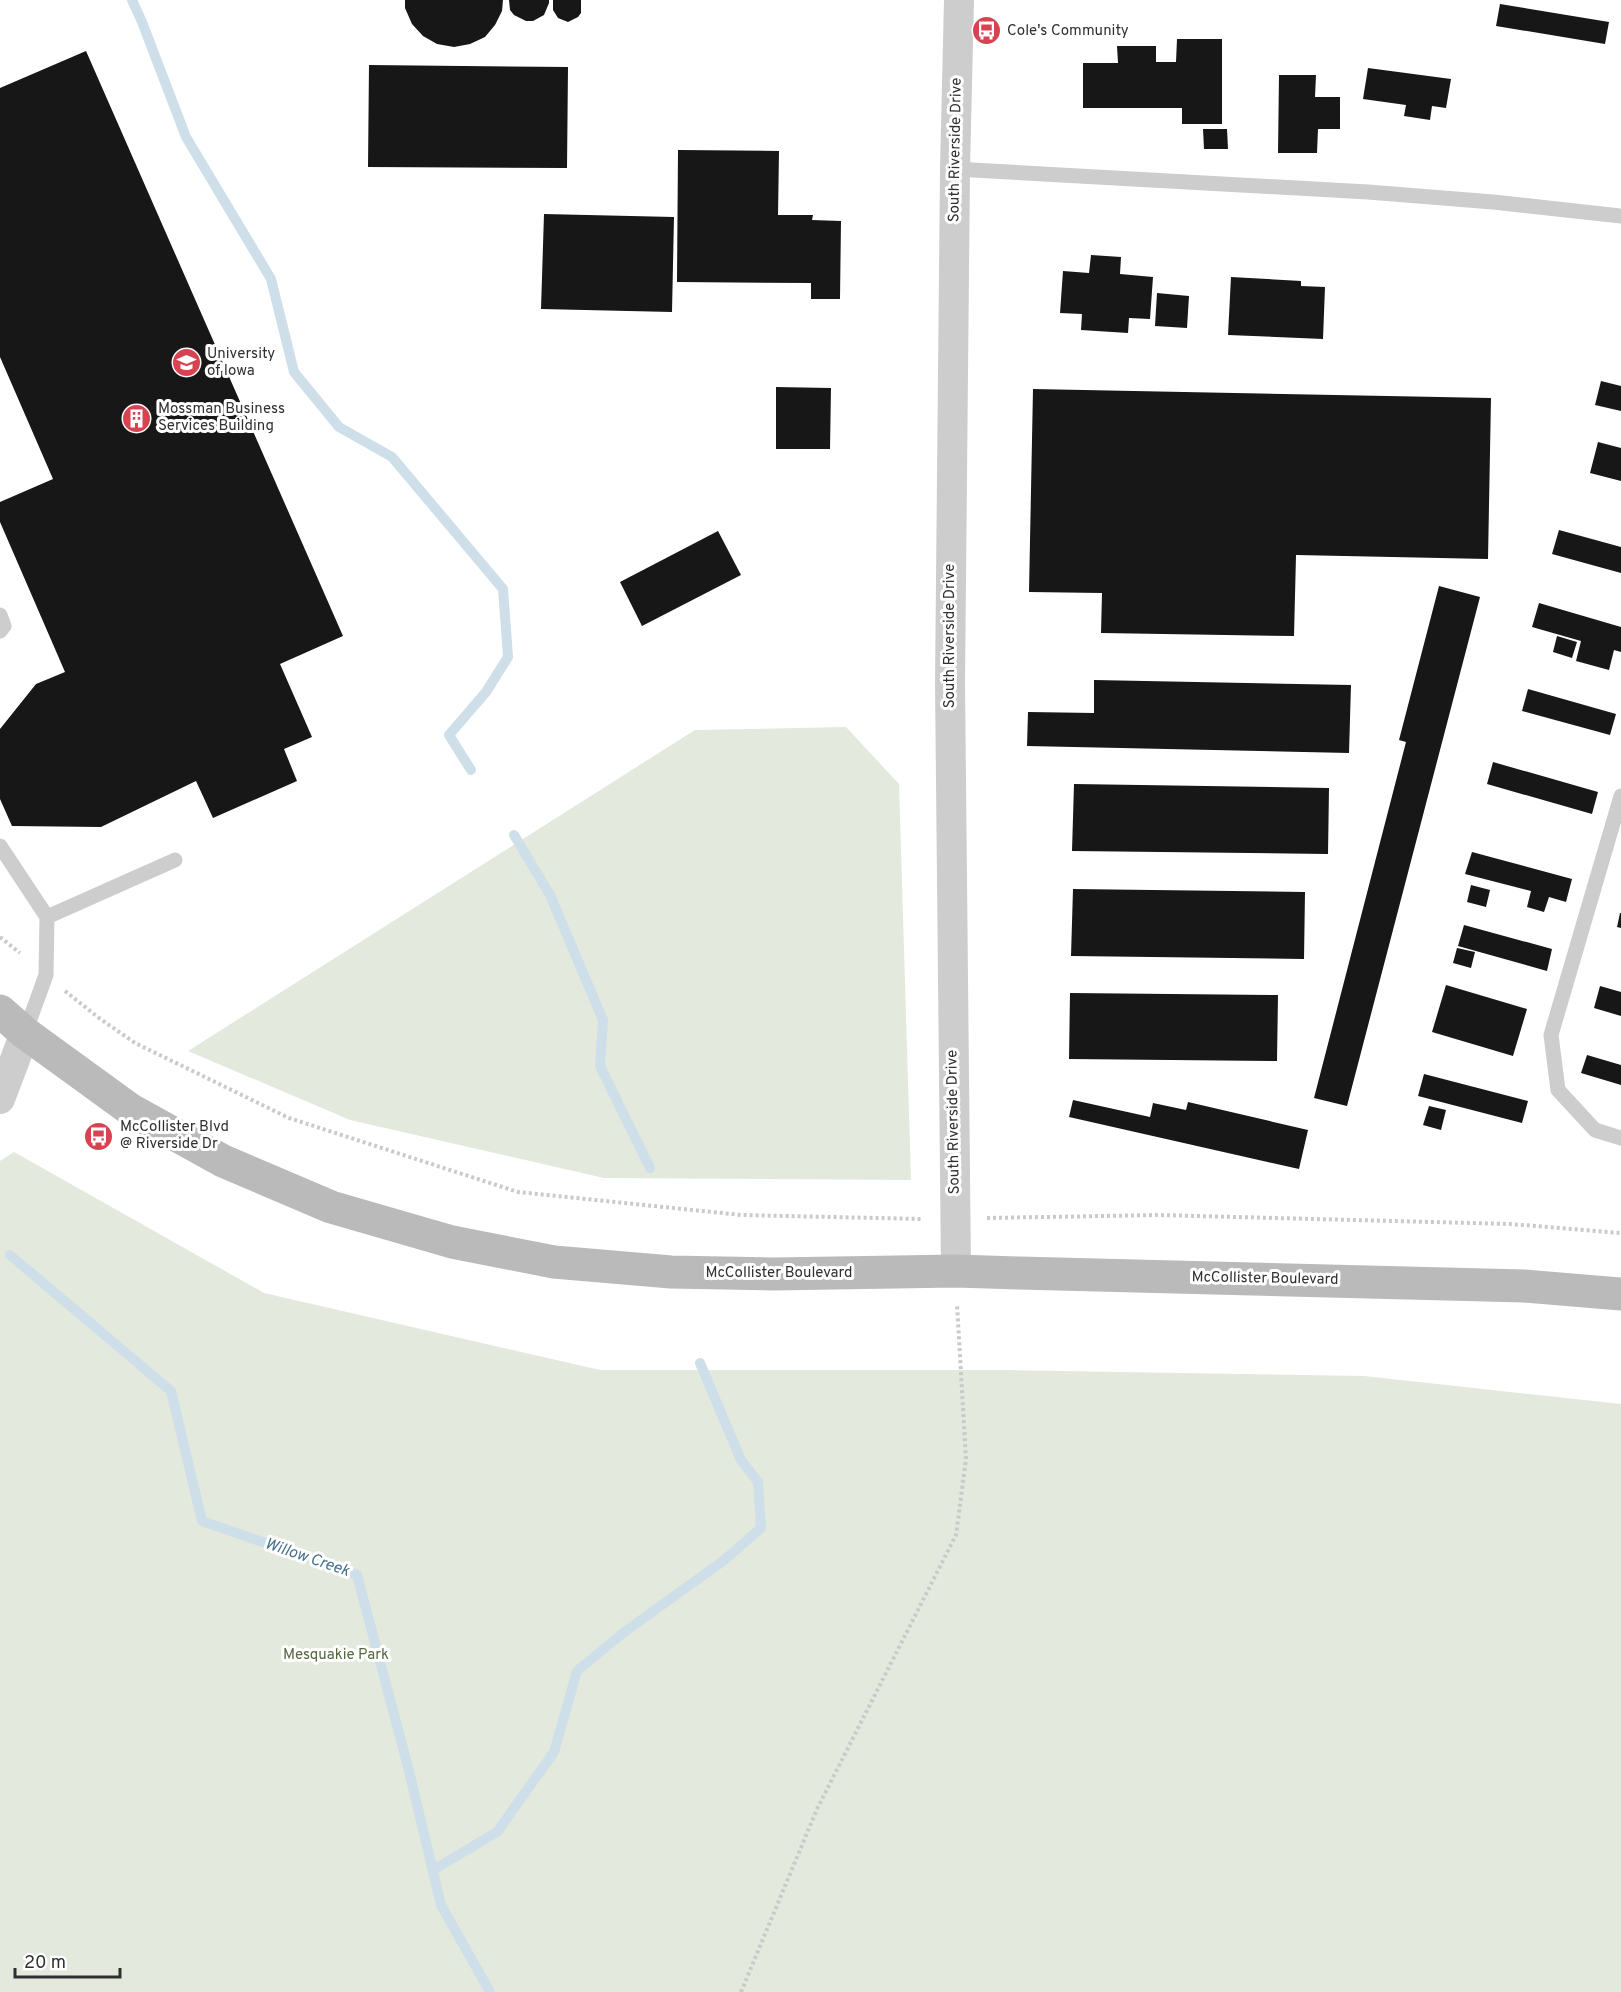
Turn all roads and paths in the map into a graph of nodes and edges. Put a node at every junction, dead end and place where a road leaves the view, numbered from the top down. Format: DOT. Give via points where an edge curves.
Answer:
graph roads {
  1 [pos="959,0"];
  2 [pos="955,170"];
  3 [pos="1621,216"];
  4 [pos="0,615"];
  5 [pos="0,631"];
  6 [pos="1621,796"];
  7 [pos="0,846"];
  8 [pos="175,860"];
  9 [pos="47,917"];
  10 [pos="0,937"];
  11 [pos="46,975"];
  12 [pos="0,1011"];
  13 [pos="25,1033"];
  14 [pos="0,1099"];
  15 [pos="1621,1138"];
  16 [pos="955,1219"];
  17 [pos="1621,1233"];
  18 [pos="956,1271"];
  19 [pos="1621,1294"];
  20 [pos="741,1992"];
  1 -- 2 [label="street, South Riverside Drive"];
  2 -- 3 [label="lane" via="1368,192"];
  2 -- 16 [label="street, South Riverside Drive" via="950,683"];
  4 -- 5 [label="lane" via="4,626"];
  6 -- 15 [label="lane" via="1551,1035 1558,1090 1595,1130"];
  7 -- 9 [label="lane"];
  8 -- 9 [label="lane"];
  9 -- 11 [label="lane"];
  10 -- 11 [label="path"];
  11 -- 13 [label="lane"];
  11 -- 16 [label="path" via="135,1043 290,1118 518,1192 741,1215"];
  12 -- 13 [label="main road, McCollister Boulevard"];
  13 -- 14 [label="street"];
  13 -- 18 [label="main road, McCollister Boulevard" via="131,1110 223,1161 331,1207 452,1242 554,1262 671,1272"];
  16 -- 17 [label="path" via="1159,1215 1510,1224"];
  16 -- 18 [label="street, South Riverside Drive"];
  18 -- 19 [label="main road, McCollister Boulevard" via="1524,1286"];
  18 -- 20 [label="path" via="966,1459 956,1535 817,1809"];
}
